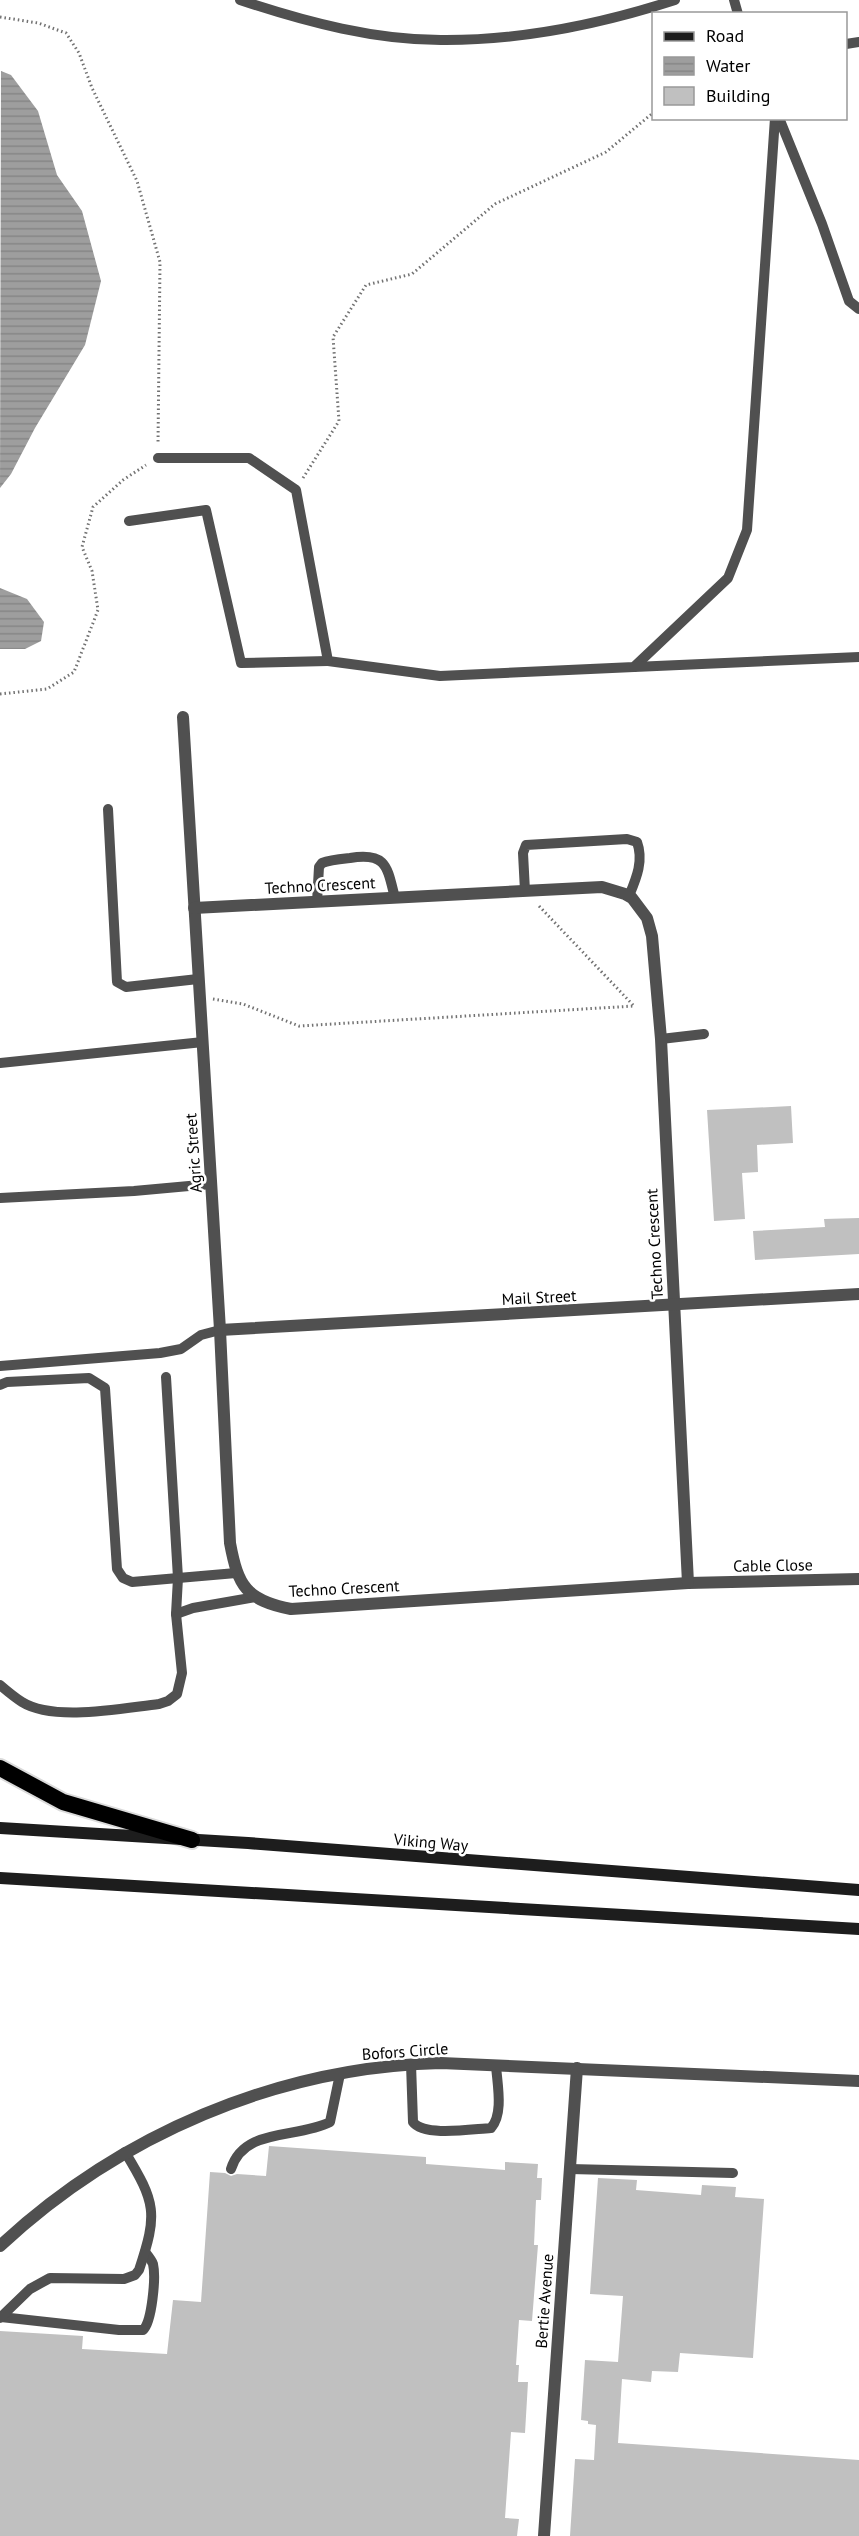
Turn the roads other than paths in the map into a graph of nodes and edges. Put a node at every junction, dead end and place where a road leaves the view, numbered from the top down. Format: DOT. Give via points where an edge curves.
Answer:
graph roads {
  1 [pos="240,0"];
  2 [pos="675,0"];
  3 [pos="777,120"];
  4 [pos="778,120"];
  5 [pos="859,309"];
  6 [pos="158,458"];
  7 [pos="129,521"];
  8 [pos="859,657"];
  9 [pos="328,661"];
  10 [pos="634,667"];
  11 [pos="183,717"];
  12 [pos="108,809"];
  13 [pos="525,891"];
  14 [pos="628,896"];
  15 [pos="395,898"];
  16 [pos="317,902"];
  17 [pos="194,908"];
  18 [pos="198,979"];
  19 [pos="704,1034"];
  20 [pos="661,1039"];
  21 [pos="202,1042"];
  22 [pos="0,1063"];
  23 [pos="211,1184"];
  24 [pos="0,1197"];
  25 [pos="859,1294"];
  26 [pos="673,1306"];
  27 [pos="220,1330"];
  28 [pos="0,1366"];
  29 [pos="166,1377"];
  30 [pos="0,1385"];
  31 [pos="236,1574"];
  32 [pos="178,1578"];
  33 [pos="859,1579"];
  34 [pos="688,1583"];
  35 [pos="242,1586"];
  36 [pos="256,1597"];
  37 [pos="177,1614"];
  38 [pos="0,1685"];
  39 [pos="0,1768"];
  40 [pos="0,1828"];
  41 [pos="192,1840"];
  42 [pos="0,1878"];
  43 [pos="859,1890"];
  44 [pos="859,1929"];
  45 [pos="411,2064"];
  46 [pos="496,2065"];
  47 [pos="577,2068"];
  48 [pos="340,2074"];
  49 [pos="859,2081"];
  50 [pos="124,2152"];
  51 [pos="231,2169"];
  52 [pos="570,2169"];
  53 [pos="733,2173"];
  54 [pos="0,2246"];
  55 [pos="145,2252"];
  56 [pos="1,2317"];
  57 [pos="544,2536"];
  1 -- 2 [label="lane" via="344,28 392,37 445,40 494,38 578,26"];
  3 -- 10 [label="lane" via="747,530 728,578"];
  4 -- 5 [label="lane" via="822,224 849,301"];
  6 -- 9 [label="lane" via="249,458 296,490"];
  7 -- 9 [label="lane" via="206,510 241,663"];
  8 -- 10 [label="lane"];
  9 -- 10 [label="lane" via="440,676"];
  11 -- 17 [label="street, Agric Street"];
  12 -- 18 [label="lane" via="117,982 126,987"];
  13 -- 14 [label="street, Techno Crescent" via="602,887"];
  13 -- 14 [label="lane" via="526,845 627,839 637,842 639,857 638,873"];
  13 -- 15 [label="street, Techno Crescent"];
  14 -- 20 [label="street, Techno Crescent" via="648,918"];
  15 -- 16 [label="street, Techno Crescent"];
  15 -- 16 [label="lane" via="383,862 363,856 321,864"];
  16 -- 17 [label="street, Techno Crescent"];
  17 -- 18 [label="street, Agric Street"];
  18 -- 21 [label="street, Agric Street"];
  19 -- 20 [label="lane"];
  20 -- 26 [label="street, Techno Crescent"];
  21 -- 22 [label="lane"];
  21 -- 23 [label="street, Agric Street"];
  23 -- 24 [label="lane"];
  23 -- 27 [label="street, Agric Street"];
  25 -- 26 [label="street, Mail Street"];
  26 -- 27 [label="street, Mail Street"];
  26 -- 34 [label="street, Techno Crescent"];
  27 -- 28 [label="lane" via="201,1335 181,1349 160,1353"];
  27 -- 31 [label="street, Agric Street" via="230,1543"];
  29 -- 32 [label="lane"];
  30 -- 32 [label="lane" via="89,1378 105,1388 117,1569 132,1582"];
  31 -- 32 [label="lane"];
  31 -- 35 [label="street, Agric Street"];
  32 -- 37 [label="lane"];
  33 -- 34 [label="street, Cable Close"];
  34 -- 36 [label="street, Techno Crescent" via="291,1609"];
  35 -- 36 [label="street, Techno Crescent"];
  36 -- 37 [label="lane"];
  37 -- 38 [label="lane" via="182,1673 177,1694 168,1701 93,1712 60,1712 23,1703"];
  39 -- 41 [label="highway" via="63,1802"];
  40 -- 41 [label="main road, Viking Way"];
  41 -- 43 [label="main road, Viking Way"];
  42 -- 44 [label="main road"];
  45 -- 46 [label="street, Bofors Circle"];
  45 -- 46 [label="lane" via="413,2122 417,2128 428,2131 491,2128 498,2116"];
  45 -- 48 [label="street, Bofors Circle"];
  46 -- 47 [label="street, Bofors Circle"];
  47 -- 49 [label="street, Bofors Circle"];
  47 -- 52 [label="street, Bertie Avenue"];
  48 -- 50 [label="street, Bofors Circle" via="222,2107"];
  48 -- 51 [label="lane" via="330,2122 315,2130 255,2140 235,2156"];
  50 -- 54 [label="street, Bofors Circle" via="58,2197"];
  50 -- 55 [label="lane" via="150,2200 151,2228"];
  52 -- 53 [label="lane"];
  52 -- 57 [label="street, Bertie Avenue"];
  55 -- 56 [label="lane" via="139,2270 130,2277 50,2278 38,2282"];
  55 -- 56 [label="lane" via="152,2262 154,2276 148,2323 143,2330"];
}
